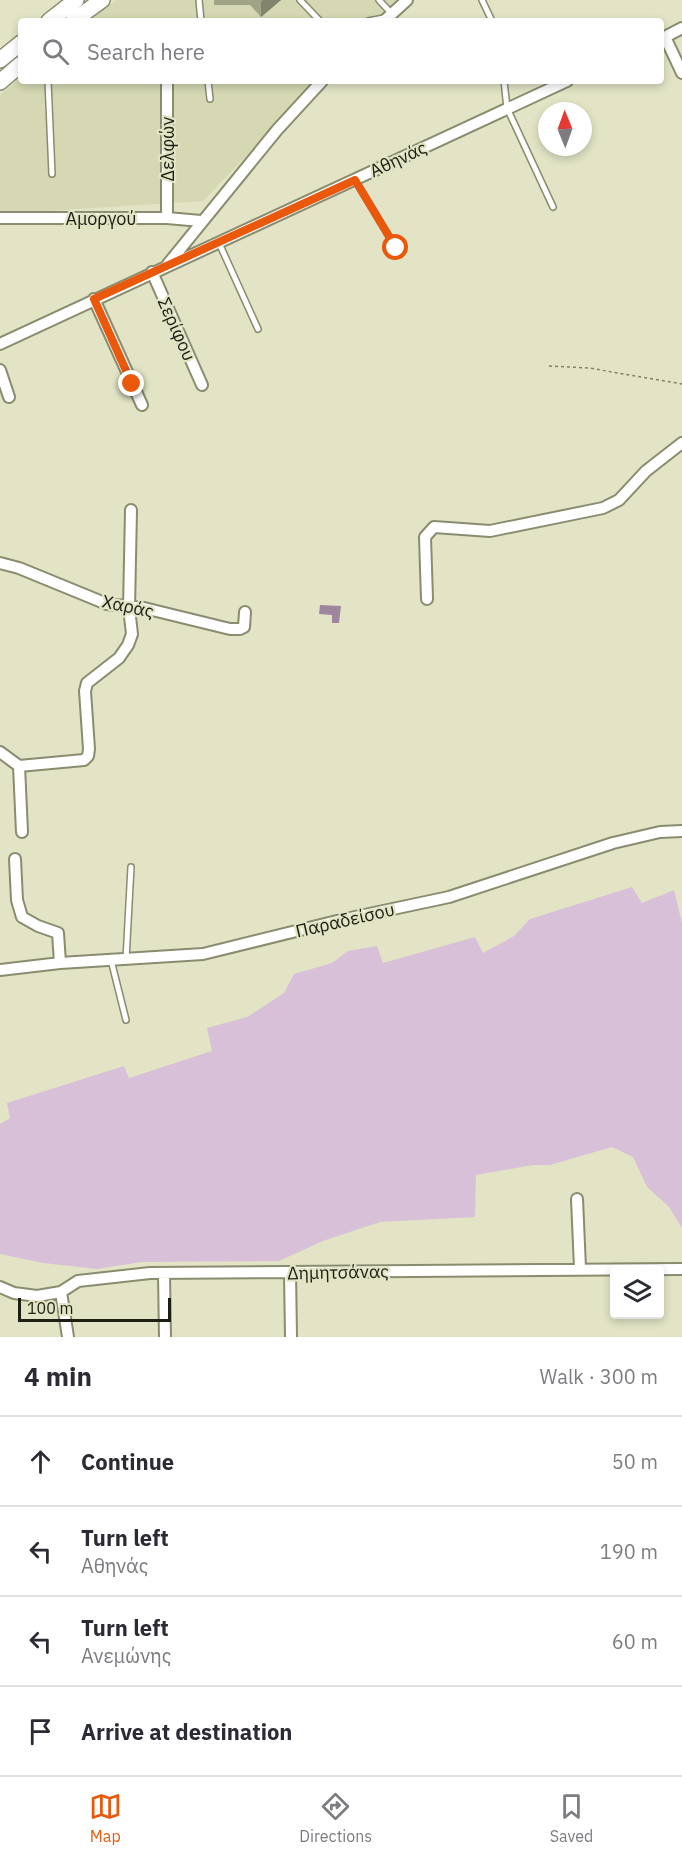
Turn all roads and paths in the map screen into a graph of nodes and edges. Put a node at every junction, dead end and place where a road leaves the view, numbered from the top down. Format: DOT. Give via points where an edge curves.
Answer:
graph roads {
  1 [pos="76,0"];
  2 [pos="102,0"];
  3 [pos="199,0"];
  4 [pos="300,0"];
  5 [pos="379,0"];
  6 [pos="407,0"];
  7 [pos="482,0"];
  8 [pos="388,17"];
  9 [pos="53,18"];
  10 [pos="77,18"];
  11 [pos="201,18"];
  12 [pos="317,18"];
  13 [pos="491,18"];
  14 [pos="682,28"];
  15 [pos="664,37"];
  16 [pos="664,40"];
  17 [pos="18,46"];
  18 [pos="0,60"];
  19 [pos="18,67"];
  20 [pos="682,73"];
  21 [pos="0,82"];
  22 [pos="48,84"];
  23 [pos="167,84"];
  24 [pos="208,84"];
  25 [pos="319,84"];
  26 [pos="504,84"];
  27 [pos="560,84"];
  28 [pos="210,99"];
  29 [pos="507,108"];
  30 [pos="52,174"];
  31 [pos="355,180"];
  32 [pos="553,207"];
  33 [pos="0,218"];
  34 [pos="167,218"];
  35 [pos="201,221"];
  36 [pos="219,243"];
  37 [pos="396,248"];
  38 [pos="166,266"];
  39 [pos="152,272"];
  40 [pos="94,299"];
  41 [pos="258,329"];
  42 [pos="0,345"];
  43 [pos="549,366"];
  44 [pos="0,370"];
  45 [pos="682,384"];
  46 [pos="202,385"];
  47 [pos="9,397"];
  48 [pos="142,405"];
  49 [pos="682,443"];
  50 [pos="131,510"];
  51 [pos="0,563"];
  52 [pos="427,599"];
  53 [pos="129,608"];
  54 [pos="245,612"];
  55 [pos="0,752"];
  56 [pos="19,766"];
  57 [pos="682,831"];
  58 [pos="22,832"];
  59 [pos="15,859"];
  60 [pos="131,867"];
  61 [pos="126,959"];
  62 [pos="111,960"];
  63 [pos="60,963"];
  64 [pos="0,970"];
  65 [pos="126,1020"];
  66 [pos="577,1199"];
  67 [pos="580,1268"];
  68 [pos="682,1269"];
  69 [pos="290,1273"];
  70 [pos="164,1274"];
  71 [pos="0,1287"];
  72 [pos="61,1292"];
  73 [pos="68,1337"];
  74 [pos="165,1337"];
  75 [pos="291,1337"];
  1 -- 9 [label="main road"];
  2 -- 10 [label="main road"];
  3 -- 11 [label="lane"];
  4 -- 12 [label="lane"];
  5 -- 8 [label="lane"];
  6 -- 8 [label="street"];
  7 -- 13 [label="lane"];
  14 -- 15 [label="street"];
  16 -- 20 [label="street"];
  17 -- 18 [label="main road"];
  19 -- 21 [label="main road"];
  22 -- 30 [label="lane"];
  23 -- 34 [label="street, Δελφών"];
  24 -- 28 [label="lane"];
  25 -- 35 [label="street"];
  26 -- 29 [label="lane"];
  27 -- 29 [label="street, Αθηνάς"];
  29 -- 31 [label="street, Αθηνάς"];
  29 -- 32 [label="lane"];
  31 -- 36 [label="street, Αθηνάς"];
  31 -- 37 [label="lane"];
  33 -- 34 [label="street, Αμοργού"];
  34 -- 35 [label="street, Αμοργού"];
  35 -- 38 [label="street"];
  36 -- 38 [label="street, Αθηνάς"];
  36 -- 41 [label="lane"];
  38 -- 39 [label="street, Αθηνάς"];
  39 -- 40 [label="street, Αθηνάς"];
  39 -- 46 [label="street, Σερίφου"];
  40 -- 42 [label="street, Αθηνάς"];
  40 -- 48 [label="street"];
  43 -- 45 [label="path" via="589,368"];
  44 -- 47 [label="street"];
  49 -- 52 [label="street" via="646,471 619,500 603,508 490,531 434,527 425,537"];
  50 -- 53 [label="street"];
  51 -- 53 [label="street, Χαράς" via="106,604"];
  53 -- 54 [label="street, Χαράς" via="144,608 230,629 244,627"];
  53 -- 56 [label="street" via="132,634 128,645 87,683 88,756 84,760"];
  55 -- 56 [label="street"];
  56 -- 58 [label="street"];
  57 -- 61 [label="street, Παραδείσου" via="613,843 449,897 203,954"];
  59 -- 63 [label="street" via="17,900 22,916 58,933"];
  60 -- 61 [label="lane"];
  61 -- 62 [label="street, Παραδείσου"];
  62 -- 63 [label="street, Παραδείσου"];
  62 -- 65 [label="lane"];
  63 -- 64 [label="street, Παραδείσου"];
  66 -- 67 [label="street"];
  67 -- 68 [label="street, Δημητσάνας"];
  67 -- 69 [label="street, Δημητσάνας"];
  69 -- 70 [label="street, Δημητσάνας"];
  69 -- 75 [label="street"];
  70 -- 72 [label="street, Δημητσάνας" via="78,1281"];
  70 -- 74 [label="street"];
  71 -- 72 [label="street, Δημητσάνας" via="37,1296"];
  72 -- 73 [label="street"];
}
